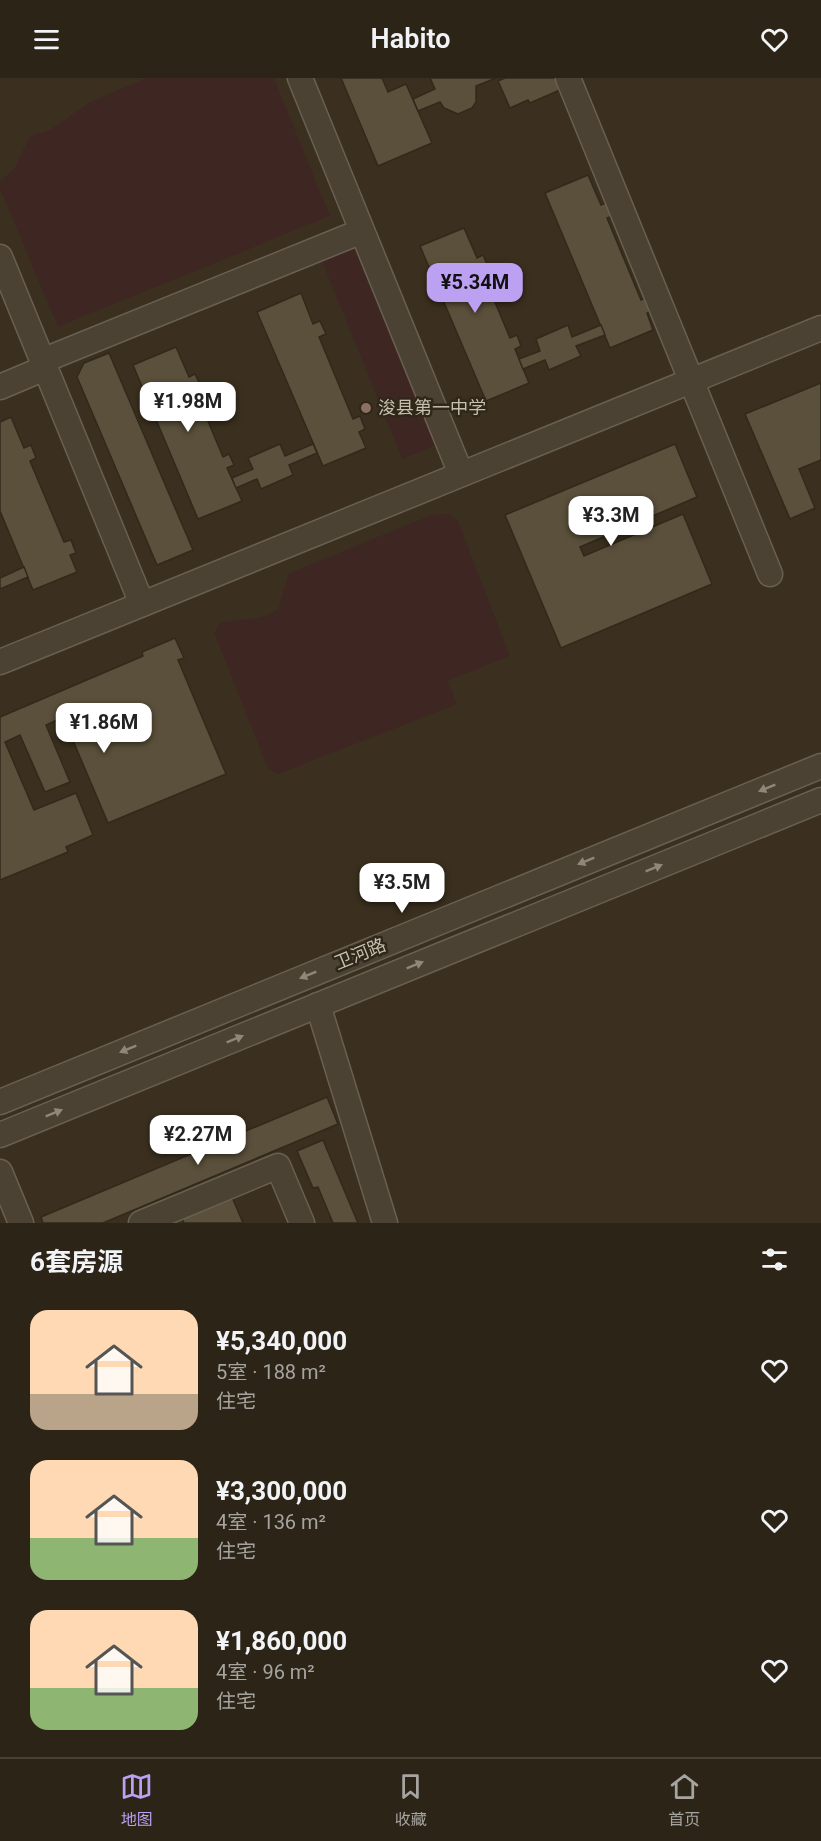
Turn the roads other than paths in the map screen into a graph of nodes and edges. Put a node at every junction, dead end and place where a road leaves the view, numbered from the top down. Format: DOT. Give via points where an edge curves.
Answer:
graph roads {
  1 [pos="300,78"];
  2 [pos="568,78"];
  3 [pos="362,231"];
  4 [pos="0,257"];
  5 [pos="821,328"];
  6 [pos="44,365"];
  7 [pos="691,381"];
  8 [pos="0,387"];
  9 [pos="461,474"];
  10 [pos="770,573"];
  11 [pos="142,604"];
  12 [pos="0,662"];
  13 [pos="821,766"];
  14 [pos="821,800"];
  15 [pos="318,1005"];
  16 [pos="0,1102"];
  17 [pos="0,1135"];
  18 [pos="0,1172"];
  19 [pos="21,1223"];
  20 [pos="141,1223"];
  21 [pos="302,1223"];
  22 [pos="385,1223"];
  1 -- 3 [label="street"];
  2 -- 7 [label="street"];
  3 -- 6 [label="street"];
  3 -- 9 [label="street"];
  4 -- 6 [label="street"];
  5 -- 7 [label="street"];
  6 -- 8 [label="street"];
  6 -- 11 [label="street"];
  7 -- 9 [label="street"];
  7 -- 10 [label="street"];
  9 -- 11 [label="street"];
  11 -- 12 [label="street"];
  13 -- 16 [label="street, 卫河路, one-way"];
  15 -- 14 [label="street, 卫河路, one-way"];
  17 -- 15 [label="street, 卫河路, one-way"];
  15 -- 22 [label="street"];
  18 -- 19 [label="street"];
  20 -- 21 [label="street" via="278,1166"];
}
